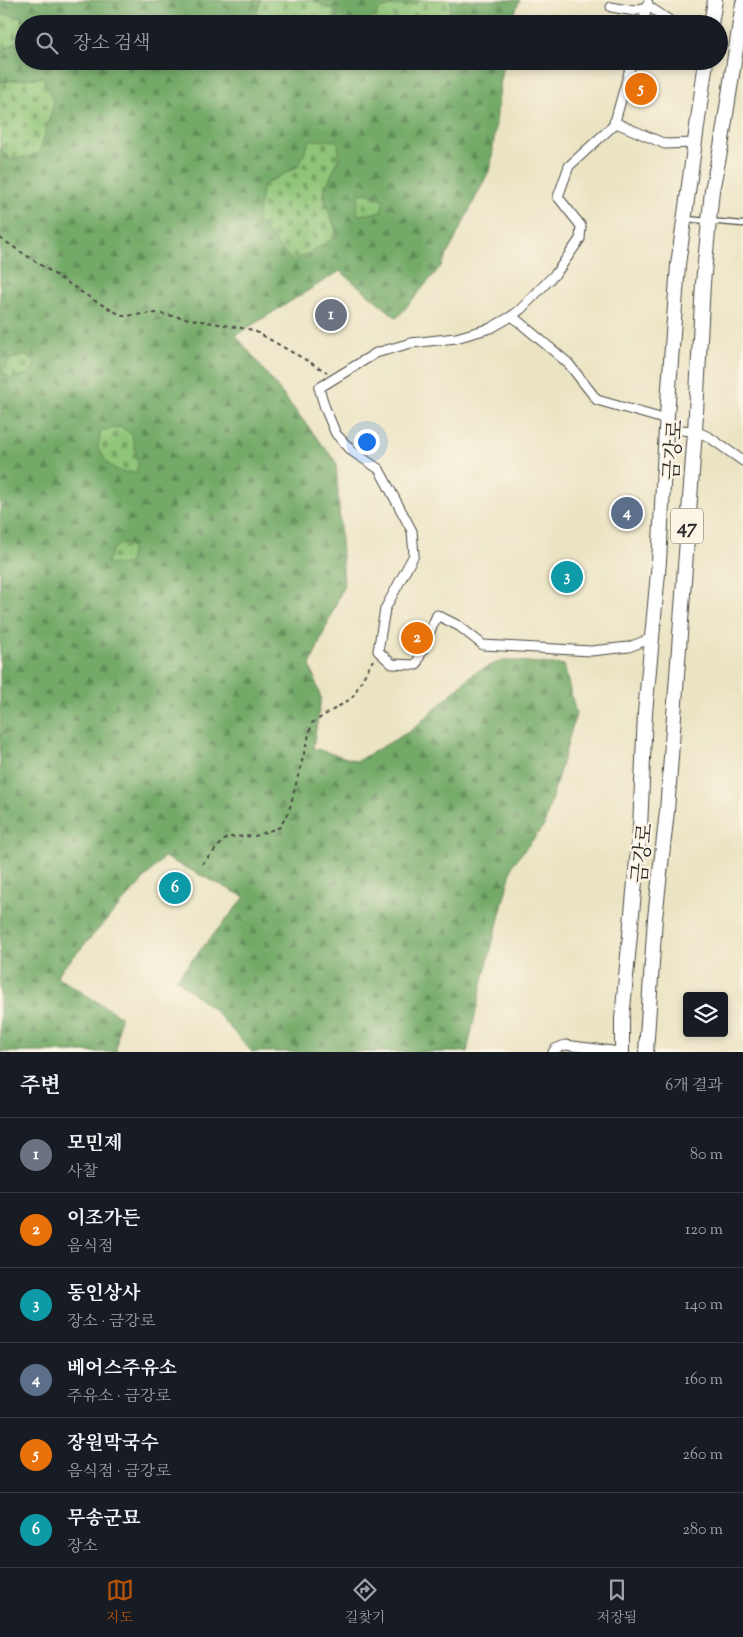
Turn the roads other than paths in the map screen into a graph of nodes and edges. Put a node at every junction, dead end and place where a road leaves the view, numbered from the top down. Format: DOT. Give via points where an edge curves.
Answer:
graph roads {
  1 [pos="715,0"];
  2 [pos="648,3"];
  3 [pos="743,3"];
  4 [pos="611,6"];
  5 [pos="663,15"];
  6 [pos="712,15"];
  7 [pos="629,70"];
  8 [pos="705,70"];
  9 [pos="614,122"];
  10 [pos="695,143"];
  11 [pos="684,219"];
  12 [pos="709,222"];
  13 [pos="743,224"];
  14 [pos="512,316"];
  15 [pos="667,424"];
  16 [pos="695,431"];
  17 [pos="743,461"];
  18 [pos="652,638"];
  19 [pos="553,1052"];
  20 [pos="621,1052"];
  21 [pos="646,1052"];
  1 -- 6 [label="main road"];
  2 -- 4 [label="street" via="634,11"];
  2 -- 5 [label="street"];
  3 -- 12 [label="main road, 금강로 / 47"];
  7 -- 9 [label="street"];
  8 -- 10 [label="main road, 금강로 / 47"];
  9 -- 10 [label="street" via="665,144"];
  9 -- 14 [label="street" via="569,166 558,197 581,226 580,240 557,272"];
  10 -- 11 [label="main road, 금강로 / 47"];
  11 -- 12 [label="lane"];
  11 -- 15 [label="main road, 금강로 / 47"];
  12 -- 13 [label="lane"];
  12 -- 16 [label="main road, 금강로 / 47"];
  14 -- 15 [label="street" via="568,363 597,400"];
  14 -- 18 [label="street" via="491,328 456,338 411,343 376,353 319,388 336,434 353,452 379,469 412,531 414,555 385,609 378,652 392,664 416,664 436,615 459,626 483,645 591,651 629,647"];
  15 -- 16 [label="street"];
  15 -- 18 [label="main road, 금강로 / 47"];
  16 -- 17 [label="street"];
  16 -- 21 [label="main road, 금강로 / 47"];
  18 -- 20 [label="main road, 금강로 / 47"];
  19 -- 20 [label="street" via="565,1045"];
}
